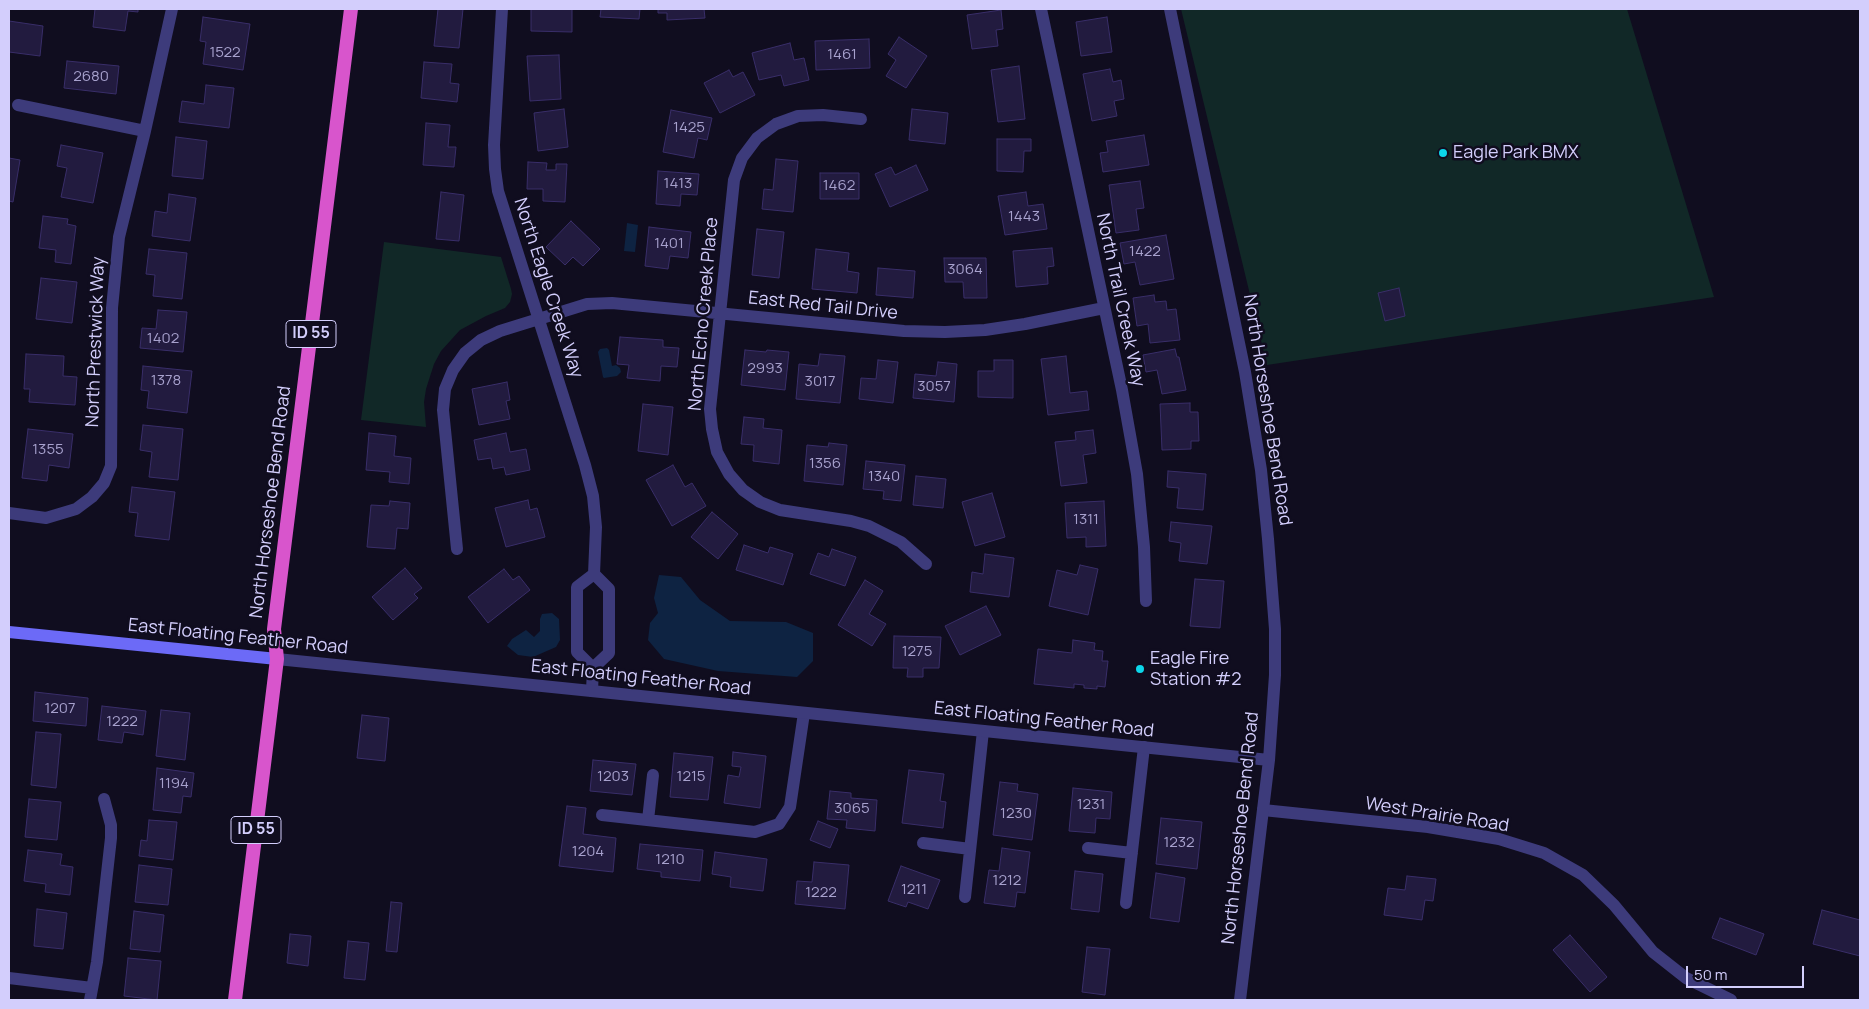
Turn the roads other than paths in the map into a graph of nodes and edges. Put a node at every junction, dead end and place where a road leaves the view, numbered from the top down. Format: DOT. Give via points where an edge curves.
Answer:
graph roads {
  1 [pos="172,9"];
  2 [pos="351,9"];
  3 [pos="502,9"];
  4 [pos="1041,9"];
  5 [pos="1170,9"];
  6 [pos="18,105"];
  7 [pos="861,118"];
  8 [pos="146,131"];
  9 [pos="1104,308"];
  10 [pos="720,314"];
  11 [pos="539,319"];
  12 [pos="9,513"];
  13 [pos="457,549"];
  14 [pos="926,564"];
  15 [pos="594,574"];
  16 [pos="1146,601"];
  17 [pos="9,632"];
  18 [pos="277,659"];
  19 [pos="593,668"];
  20 [pos="592,691"];
  21 [pos="804,713"];
  22 [pos="983,731"];
  23 [pos="1144,747"];
  24 [pos="1269,760"];
  25 [pos="653,775"];
  26 [pos="104,798"];
  27 [pos="1264,810"];
  28 [pos="602,815"];
  29 [pos="648,820"];
  30 [pos="923,843"];
  31 [pos="1088,848"];
  32 [pos="970,849"];
  33 [pos="1132,852"];
  34 [pos="965,897"];
  35 [pos="1126,902"];
  36 [pos="9,978"];
  37 [pos="91,994"];
  38 [pos="235,1000"];
  39 [pos="1240,1000"];
  40 [pos="1731,1000"];
  1 -- 8 [label="street, North Prestwick Way"];
  2 -- 18 [label="highway, North Horseshoe Bend Road / ID 55" via="274,629"];
  3 -- 11 [label="street, North Eagle Creek Way" via="495,169 498,191"];
  4 -- 9 [label="street, North Trail Creek Way"];
  5 -- 24 [label="street, North Horseshoe Bend Road" via="1245,372 1261,470 1275,629"];
  6 -- 8 [label="street"];
  7 -- 10 [label="street, North Echo Creek Place" via="823,114 798,116 776,124 757,138 742,158 734,180"];
  8 -- 12 [label="street, North Prestwick Way" via="119,237 114,273 111,466 104,483 76,509 46,518"];
  9 -- 10 [label="street, East Red Tail Drive" via="1025,324 945,332"];
  9 -- 16 [label="street, North Trail Creek Way" via="1137,474"];
  10 -- 11 [label="street, East Red Tail Drive" via="612,303 587,304"];
  10 -- 14 [label="street, North Echo Creek Place" via="710,410 717,452 729,474 760,502 780,510 869,526 901,542"];
  11 -- 13 [label="street, East Red Tail Drive" via="481,340 465,353 453,370 443,410"];
  11 -- 15 [label="street, North Eagle Creek Way" via="593,496 596,527"];
  15 -- 19 [label="street" via="609,589 609,653"];
  15 -- 19 [label="street" via="577,587 577,652"];
  17 -- 18 [label="main road, East Floating Feather Road"];
  18 -- 20 [label="street, East Floating Feather Road"];
  18 -- 38 [label="highway, North Horseshoe Bend Road / ID 55"];
  19 -- 20 [label="street"];
  20 -- 21 [label="street, East Floating Feather Road"];
  21 -- 22 [label="street, East Floating Feather Road"];
  21 -- 29 [label="street" via="790,807 779,824 755,832"];
  22 -- 23 [label="street, East Floating Feather Road"];
  22 -- 32 [label="street"];
  23 -- 24 [label="street, East Floating Feather Road"];
  23 -- 33 [label="street"];
  24 -- 27 [label="street, North Horseshoe Bend Road"];
  25 -- 29 [label="street"];
  26 -- 37 [label="street" via="111,838"];
  27 -- 39 [label="street, North Horseshoe Bend Road"];
  27 -- 40 [label="street, West Prairie Road" via="1428,828 1499,839 1544,853 1583,875 1614,905 1653,952 1686,978"];
  28 -- 29 [label="street"];
  30 -- 32 [label="street"];
  31 -- 33 [label="street"];
  32 -- 34 [label="street"];
  33 -- 35 [label="street"];
  36 -- 37 [label="street"];
}
